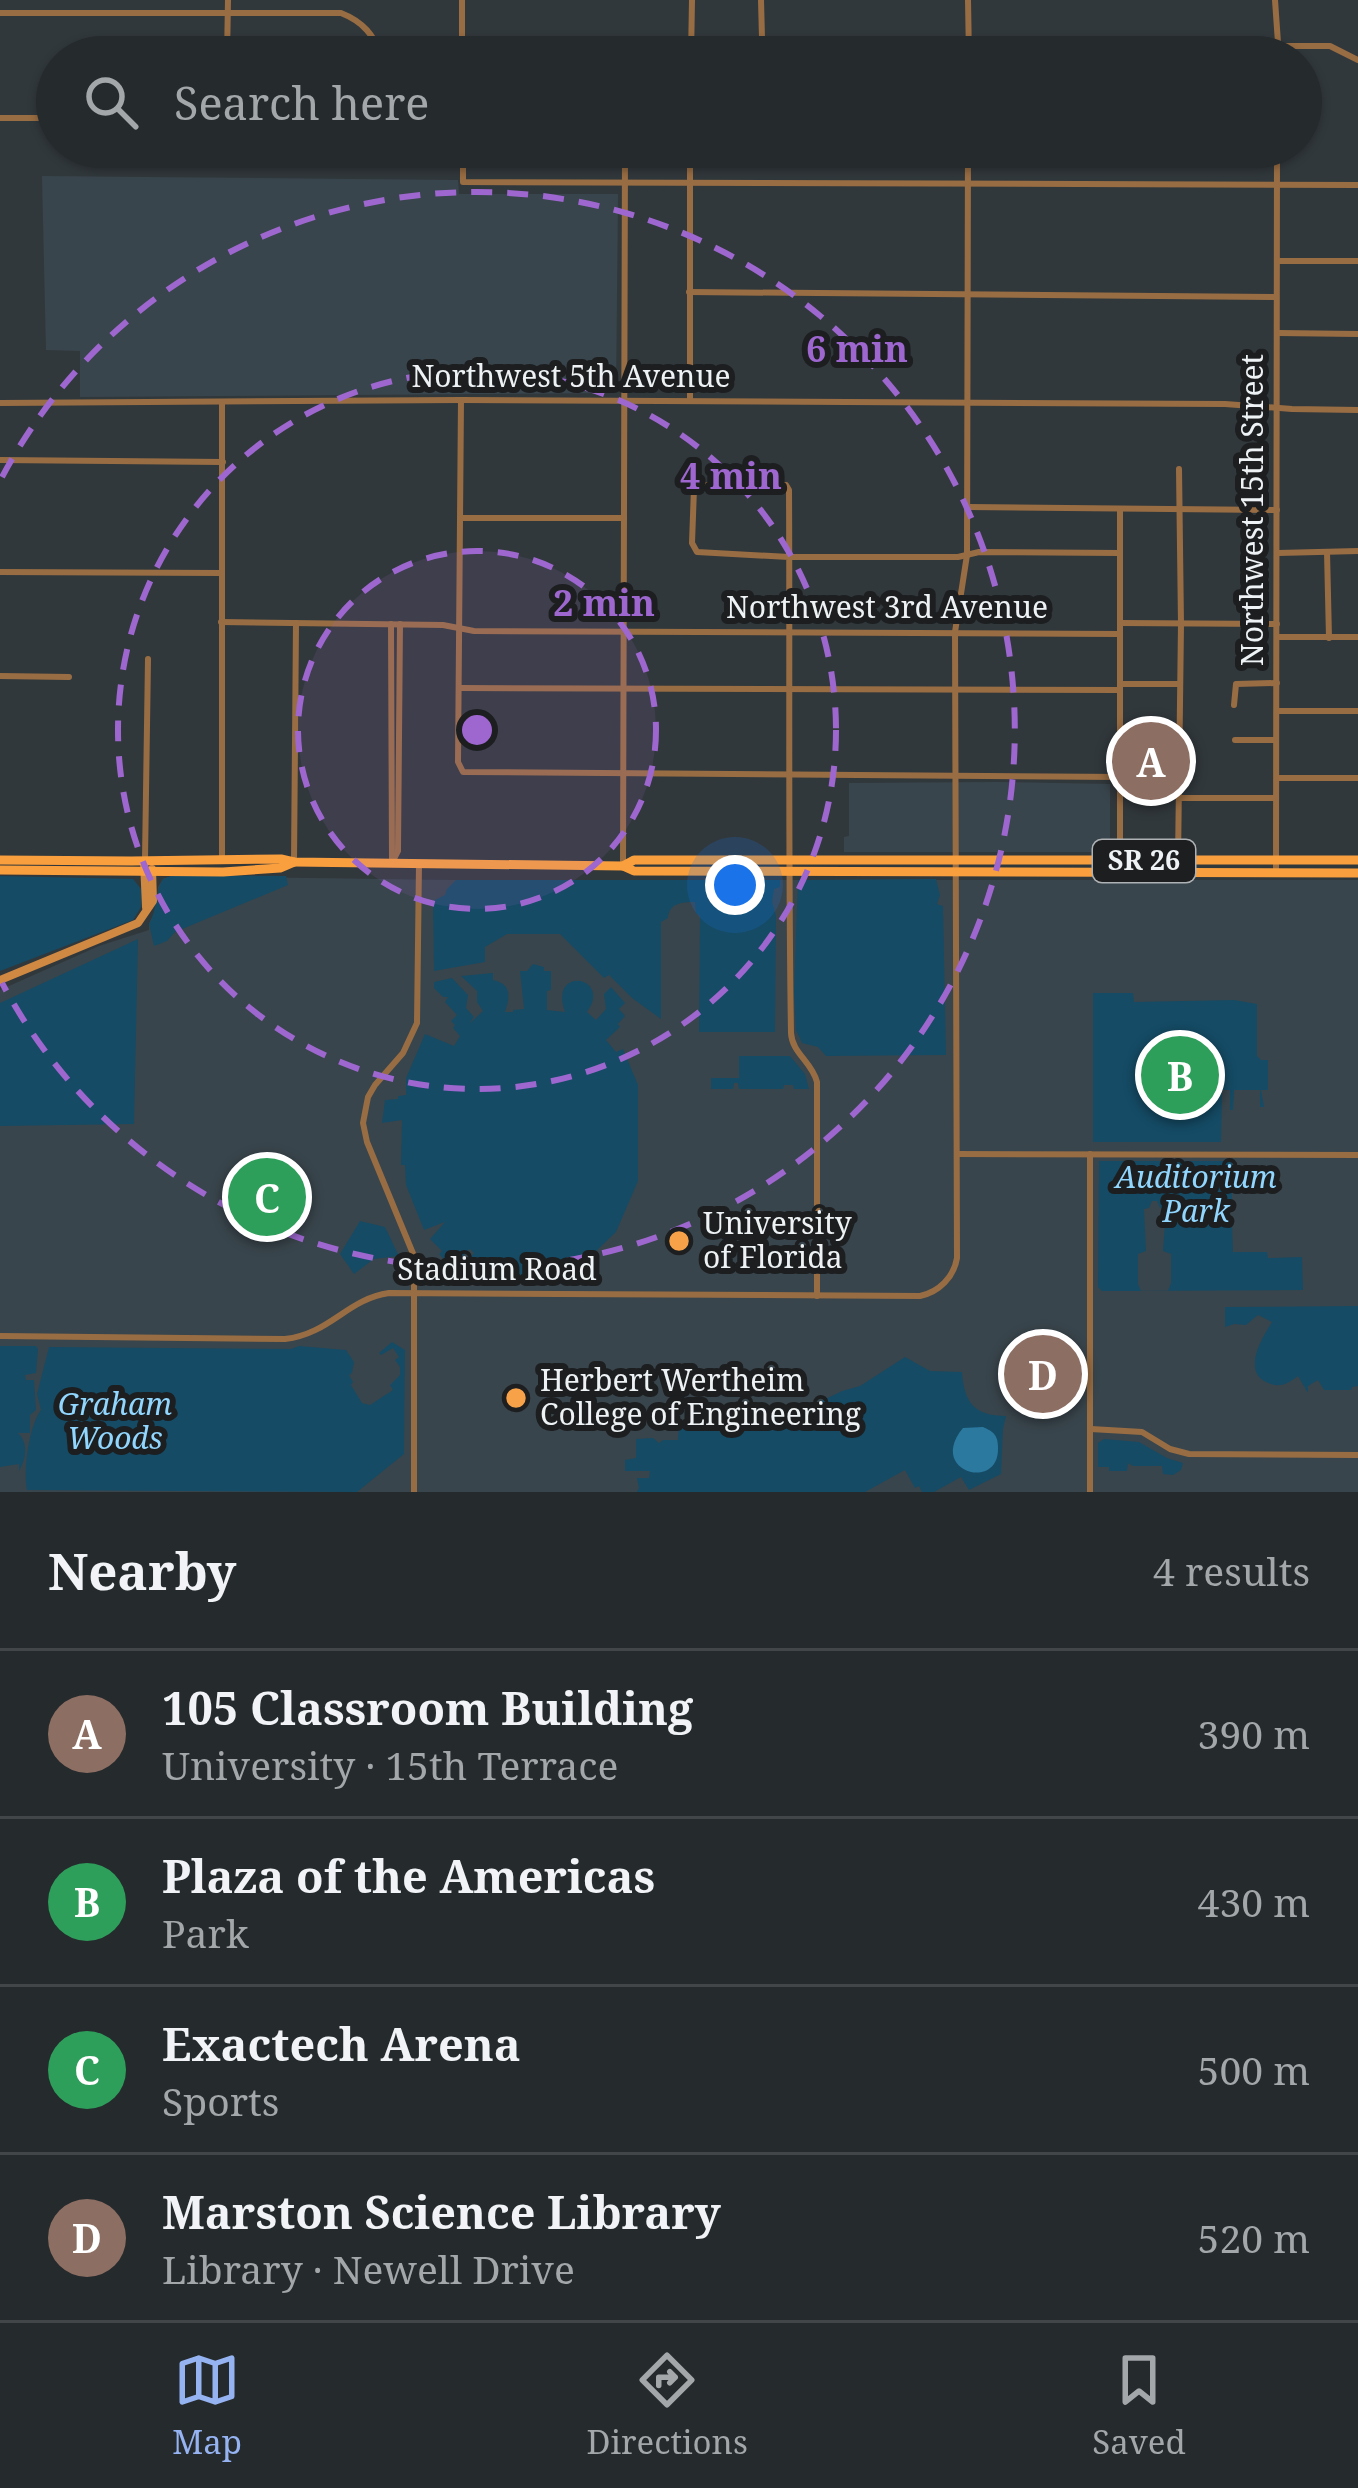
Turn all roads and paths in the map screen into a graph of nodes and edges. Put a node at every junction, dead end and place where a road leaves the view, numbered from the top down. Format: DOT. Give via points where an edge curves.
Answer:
graph roads {
  1 [pos="228,0"];
  2 [pos="462,0"];
  3 [pos="692,0"];
  4 [pos="760,0"];
  5 [pos="968,0"];
  6 [pos="1275,0"];
  7 [pos="0,13"];
  8 [pos="228,13"];
  9 [pos="227,36"];
  10 [pos="372,36"];
  11 [pos="462,36"];
  12 [pos="691,36"];
  13 [pos="762,36"];
  14 [pos="968,36"];
  15 [pos="1278,36"];
  16 [pos="1322,46"];
  17 [pos="1358,60"];
  18 [pos="0,118"];
  19 [pos="36,118"];
  20 [pos="463,168"];
  21 [pos="625,168"];
  22 [pos="690,168"];
  23 [pos="968,168"];
  24 [pos="1276,168"];
  25 [pos="624,183"];
  26 [pos="690,183"];
  27 [pos="968,184"];
  28 [pos="1276,185"];
  29 [pos="1358,185"];
  30 [pos="1276,261"];
  31 [pos="1358,261"];
  32 [pos="689,292"];
  33 [pos="967,295"];
  34 [pos="1276,297"];
  35 [pos="1277,333"];
  36 [pos="1358,334"];
  37 [pos="461,400"];
  38 [pos="624,400"];
  39 [pos="222,401"];
  40 [pos="690,401"];
  41 [pos="0,403"];
  42 [pos="968,403"];
  43 [pos="1277,407"];
  44 [pos="1358,410"];
  45 [pos="0,460"];
  46 [pos="223,462"];
  47 [pos="1179,470"];
  48 [pos="967,507"];
  49 [pos="1120,509"];
  50 [pos="1179,510"];
  51 [pos="1276,510"];
  52 [pos="461,518"];
  53 [pos="624,518"];
  54 [pos="1358,551"];
  55 [pos="1328,552"];
  56 [pos="1120,553"];
  57 [pos="1277,553"];
  58 [pos="967,555"];
  59 [pos="789,556"];
  60 [pos="0,572"];
  61 [pos="222,573"];
  62 [pos="221,622"];
  63 [pos="296,623"];
  64 [pos="1120,623"];
  65 [pos="396,624"];
  66 [pos="1181,624"];
  67 [pos="1277,625"];
  68 [pos="459,628"];
  69 [pos="623,630"];
  70 [pos="790,631"];
  71 [pos="955,632"];
  72 [pos="1120,634"];
  73 [pos="1278,637"];
  74 [pos="1329,638"];
  75 [pos="1358,638"];
  76 [pos="148,659"];
  77 [pos="0,676"];
  78 [pos="69,677"];
  79 [pos="1180,683"];
  80 [pos="1277,683"];
  81 [pos="1120,687"];
  82 [pos="460,688"];
  83 [pos="623,689"];
  84 [pos="788,689"];
  85 [pos="956,690"];
  86 [pos="1234,704"];
  87 [pos="1358,711"];
  88 [pos="1276,712"];
  89 [pos="1234,740"];
  90 [pos="1276,740"];
  91 [pos="623,774"];
  92 [pos="788,775"];
  93 [pos="954,776"];
  94 [pos="1120,777"];
  95 [pos="1276,778"];
  96 [pos="1358,778"];
  97 [pos="1181,798"];
  98 [pos="1276,798"];
  99 [pos="0,860"];
  100 [pos="222,860"];
  101 [pos="1276,860"];
  102 [pos="1358,860"];
  103 [pos="1178,861"];
  104 [pos="294,862"];
  105 [pos="392,863"];
  106 [pos="148,864"];
  107 [pos="419,864"];
  108 [pos="622,866"];
  109 [pos="789,866"];
  110 [pos="955,867"];
  111 [pos="1120,867"];
  112 [pos="0,870"];
  113 [pos="1276,873"];
  114 [pos="1358,873"];
  115 [pos="0,980"];
  116 [pos="957,1154"];
  117 [pos="1090,1154"];
  118 [pos="1358,1155"];
  119 [pos="415,1292"];
  120 [pos="817,1296"];
  121 [pos="0,1336"];
  122 [pos="1090,1429"];
  123 [pos="1358,1455"];
  124 [pos="414,1492"];
  125 [pos="1090,1492"];
  1 -- 8 [label="street"];
  2 -- 11 [label="street"];
  3 -- 12 [label="street"];
  4 -- 13 [label="street"];
  5 -- 14 [label="street"];
  6 -- 15 [label="street"];
  7 -- 8 [label="street"];
  8 -- 9 [label="street"];
  8 -- 10 [label="street" via="340,13"];
  16 -- 17 [label="street"];
  18 -- 19 [label="street"];
  20 -- 25 [label="street" via="463,182"];
  21 -- 25 [label="street"];
  22 -- 26 [label="street"];
  23 -- 27 [label="street"];
  24 -- 28 [label="street, Northwest 15th Street"];
  25 -- 26 [label="street"];
  25 -- 38 [label="street"];
  26 -- 27 [label="street"];
  26 -- 32 [label="street"];
  27 -- 28 [label="street"];
  27 -- 33 [label="street"];
  28 -- 29 [label="street"];
  28 -- 30 [label="street, Northwest 15th Street"];
  30 -- 31 [label="street"];
  30 -- 34 [label="street, Northwest 15th Street"];
  32 -- 33 [label="street"];
  32 -- 40 [label="street"];
  33 -- 34 [label="street"];
  33 -- 42 [label="street"];
  34 -- 35 [label="street, Northwest 15th Street"];
  35 -- 36 [label="street"];
  35 -- 43 [label="street, Northwest 15th Street"];
  37 -- 38 [label="street, Northwest 5th Avenue"];
  37 -- 39 [label="street, Northwest 5th Avenue"];
  37 -- 52 [label="street"];
  38 -- 40 [label="street, Northwest 5th Avenue"];
  38 -- 53 [label="street"];
  39 -- 41 [label="street, Northwest 5th Avenue"];
  39 -- 46 [label="street"];
  40 -- 42 [label="street, Northwest 5th Avenue"];
  42 -- 43 [label="street, Northwest 5th Avenue"];
  42 -- 48 [label="street"];
  43 -- 44 [label="street, Northwest 5th Avenue"];
  43 -- 51 [label="street, Northwest 15th Street"];
  45 -- 46 [label="street"];
  46 -- 61 [label="street"];
  47 -- 50 [label="street"];
  48 -- 49 [label="street"];
  48 -- 58 [label="street"];
  49 -- 50 [label="street"];
  49 -- 56 [label="street"];
  50 -- 51 [label="street"];
  50 -- 66 [label="street"];
  51 -- 57 [label="street, Northwest 15th Street"];
  52 -- 53 [label="street"];
  52 -- 68 [label="street"];
  53 -- 69 [label="street"];
  54 -- 55 [label="street"];
  55 -- 57 [label="street"];
  55 -- 74 [label="street"];
  56 -- 58 [label="street"];
  56 -- 64 [label="street"];
  57 -- 67 [label="street, Northwest 15th Street"];
  58 -- 59 [label="street"];
  58 -- 71 [label="street"];
  59 -- 59 [label="street" via="697,552 694,488 786,485"];
  59 -- 70 [label="street"];
  60 -- 61 [label="street"];
  61 -- 62 [label="street"];
  62 -- 63 [label="street, Northwest 3rd Avenue"];
  62 -- 100 [label="street"];
  63 -- 65 [label="street, Northwest 3rd Avenue"];
  63 -- 104 [label="street"];
  64 -- 66 [label="street"];
  64 -- 72 [label="street"];
  65 -- 68 [label="street, Northwest 3rd Avenue"];
  65 -- 105 [label="street"];
  66 -- 67 [label="street"];
  66 -- 79 [label="street"];
  67 -- 73 [label="street, Northwest 15th Street"];
  68 -- 69 [label="street, Northwest 3rd Avenue"];
  68 -- 82 [label="street"];
  69 -- 70 [label="street, Northwest 3rd Avenue"];
  69 -- 83 [label="street"];
  70 -- 71 [label="street, Northwest 3rd Avenue"];
  70 -- 84 [label="street"];
  71 -- 72 [label="street, Northwest 3rd Avenue"];
  71 -- 85 [label="street"];
  72 -- 81 [label="street"];
  73 -- 74 [label="street"];
  73 -- 80 [label="street, Northwest 15th Street"];
  74 -- 75 [label="street"];
  76 -- 106 [label="street"];
  77 -- 78 [label="street"];
  79 -- 81 [label="street"];
  79 -- 97 [label="street"];
  80 -- 86 [label="street" via="1236,684"];
  80 -- 88 [label="street, Northwest 15th Street"];
  81 -- 85 [label="street"];
  81 -- 94 [label="street"];
  82 -- 83 [label="street"];
  82 -- 91 [label="street" via="462,771"];
  83 -- 84 [label="street"];
  83 -- 91 [label="street"];
  84 -- 85 [label="street"];
  84 -- 92 [label="street"];
  85 -- 93 [label="street"];
  87 -- 88 [label="street"];
  88 -- 90 [label="street, Northwest 15th Street"];
  89 -- 90 [label="street"];
  90 -- 95 [label="street, Northwest 15th Street"];
  91 -- 92 [label="street"];
  91 -- 108 [label="street"];
  92 -- 93 [label="street"];
  92 -- 109 [label="street"];
  93 -- 94 [label="street"];
  93 -- 110 [label="street"];
  94 -- 111 [label="street"];
  95 -- 96 [label="street"];
  95 -- 98 [label="street, Northwest 15th Street"];
  97 -- 98 [label="street"];
  97 -- 103 [label="street"];
  98 -- 101 [label="street, Northwest 15th Street"];
  99 -- 106 [label="main road, SR 26"];
  100 -- 104 [label="main road, SR 26"];
  100 -- 106 [label="main road, SR 26"];
  101 -- 102 [label="main road, SR 26"];
  101 -- 103 [label="main road, SR 26"];
  101 -- 113 [label="street, Northwest 15th Street"];
  103 -- 111 [label="main road, SR 26"];
  104 -- 105 [label="main road, SR 26"];
  104 -- 106 [label="main road, SR 26" via="223,872"];
  105 -- 107 [label="main road, SR 26"];
  106 -- 112 [label="main road, SR 26"];
  106 -- 115 [label="main road" via="147,908 131,927"];
  107 -- 108 [label="main road, SR 26"];
  107 -- 119 [label="street" via="417,1023 371,1091 363,1123 413,1250"];
  108 -- 109 [label="main road, SR 26"];
  109 -- 110 [label="main road, SR 26"];
  109 -- 120 [label="street" via="791,1045 817,1082"];
  110 -- 111 [label="main road, SR 26"];
  110 -- 116 [label="street"];
  111 -- 113 [label="main road, SR 26"];
  113 -- 114 [label="main road, SR 26"];
  116 -- 117 [label="street"];
  116 -- 120 [label="street, Stadium Road" via="957,1262 949,1277 920,1297"];
  117 -- 118 [label="street"];
  117 -- 122 [label="street"];
  119 -- 120 [label="street, Stadium Road"];
  119 -- 121 [label="street, Stadium Road" via="370,1297 320,1329 285,1339"];
  119 -- 124 [label="street"];
  122 -- 123 [label="street" via="1142,1432 1189,1454"];
  122 -- 125 [label="street"];
}
